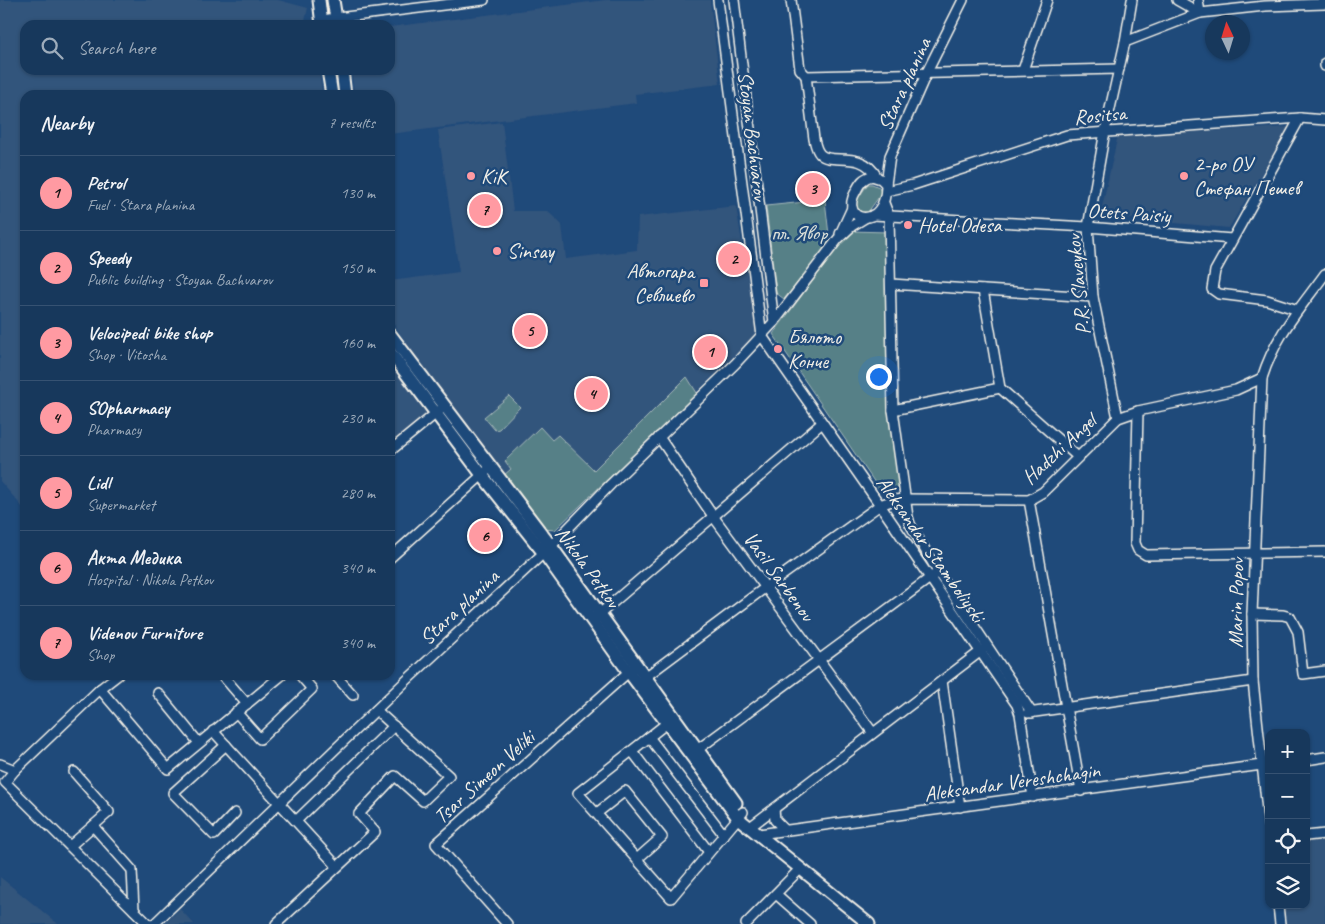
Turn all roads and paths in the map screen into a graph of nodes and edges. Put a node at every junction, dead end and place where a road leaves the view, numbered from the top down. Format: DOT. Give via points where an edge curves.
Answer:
graph roads {
  1 [pos="319,0"];
  2 [pos="333,0"];
  3 [pos="484,0"];
  4 [pos="718,0"];
  5 [pos="734,0"];
  6 [pos="791,0"];
  7 [pos="963,0"];
  8 [pos="1047,0"];
  9 [pos="1132,0"];
  10 [pos="1177,0"];
  11 [pos="1198,0"];
  12 [pos="435,3"];
  13 [pos="1269,3"];
  14 [pos="1325,4"];
  15 [pos="1200,13"];
  16 [pos="321,20"];
  17 [pos="336,20"];
  18 [pos="342,20"];
  19 [pos="1125,42"];
  20 [pos="1119,69"];
  21 [pos="1023,70"];
  22 [pos="927,72"];
  23 [pos="329,75"];
  24 [pos="343,75"];
  25 [pos="806,76"];
  26 [pos="331,90"];
  27 [pos="344,90"];
  28 [pos="1300,118"];
  29 [pos="1325,120"];
  30 [pos="1105,131"];
  31 [pos="890,156"];
  32 [pos="862,162"];
  33 [pos="875,175"];
  34 [pos="860,183"];
  35 [pos="886,188"];
  36 [pos="884,204"];
  37 [pos="852,208"];
  38 [pos="869,216"];
  39 [pos="889,216"];
  40 [pos="1088,227"];
  41 [pos="838,239"];
  42 [pos="1232,239"];
  43 [pos="1325,274"];
  44 [pos="891,284"];
  45 [pos="1322,286"];
  46 [pos="983,290"];
  47 [pos="1093,297"];
  48 [pos="1298,310"];
  49 [pos="774,322"];
  50 [pos="762,336"];
  51 [pos="395,340"];
  52 [pos="395,359"];
  53 [pos="1262,378"];
  54 [pos="1000,388"];
  55 [pos="446,406"];
  56 [pos="893,410"];
  57 [pos="1138,411"];
  58 [pos="436,413"];
  59 [pos="1118,418"];
  60 [pos="822,423"];
  61 [pos="659,437"];
  62 [pos="395,447"];
  63 [pos="1078,457"];
  64 [pos="486,471"];
  65 [pos="905,499"];
  66 [pos="1029,500"];
  67 [pos="877,507"];
  68 [pos="713,516"];
  69 [pos="547,549"];
  70 [pos="1255,552"];
  71 [pos="1325,552"];
  72 [pos="395,553"];
  73 [pos="938,572"];
  74 [pos="930,578"];
  75 [pos="766,587"];
  76 [pos="1252,614"];
  77 [pos="596,617"];
  78 [pos="984,649"];
  79 [pos="819,660"];
  80 [pos="632,668"];
  81 [pos="1325,671"];
  82 [pos="112,680"];
  83 [pos="226,680"];
  84 [pos="276,680"];
  85 [pos="305,680"];
  86 [pos="340,680"];
  87 [pos="641,680"];
  88 [pos="942,681"];
  89 [pos="1253,681"];
  90 [pos="100,690"];
  91 [pos="158,693"];
  92 [pos="353,695"];
  93 [pos="246,704"];
  94 [pos="1066,708"];
  95 [pos="376,710"];
  96 [pos="236,712"];
  97 [pos="1032,712"];
  98 [pos="1020,714"];
  99 [pos="667,723"];
  100 [pos="394,726"];
  101 [pos="213,731"];
  102 [pos="873,733"];
  103 [pos="649,737"];
  104 [pos="199,743"];
  105 [pos="226,745"];
  106 [pos="632,751"];
  107 [pos="694,752"];
  108 [pos="1325,757"];
  109 [pos="1310,759"];
  110 [pos="0,764"];
  111 [pos="1265,765"];
  112 [pos="15,770"];
  113 [pos="74,772"];
  114 [pos="1266,774"];
  115 [pos="1081,790"];
  116 [pos="1034,797"];
  117 [pos="280,803"];
  118 [pos="960,807"];
  119 [pos="774,809"];
  120 [pos="236,813"];
  121 [pos="596,813"];
  122 [pos="740,815"];
  123 [pos="1268,819"];
  124 [pos="296,822"];
  125 [pos="93,826"];
  126 [pos="755,830"];
  127 [pos="785,830"];
  128 [pos="724,834"];
  129 [pos="1325,834"];
  130 [pos="1310,836"];
  131 [pos="70,846"];
  132 [pos="709,852"];
  133 [pos="636,859"];
  134 [pos="337,866"];
  135 [pos="800,870"];
  136 [pos="776,894"];
  137 [pos="1278,909"];
  138 [pos="134,910"];
  139 [pos="751,922"];
  140 [pos="148,924"];
  141 [pos="154,924"];
  142 [pos="276,924"];
  143 [pos="507,924"];
  144 [pos="810,924"];
  145 [pos="869,924"];
  146 [pos="1280,924"];
  1 -- 16 [label="main road"];
  2 -- 17 [label="main road"];
  3 -- 12 [label="street"];
  4 -- 50 [label="street, Stoyan Bachvarov"];
  5 -- 49 [label="street, Stoyan Bachvarov"];
  6 -- 25 [label="street" via="800,69"];
  7 -- 22 [label="street, Stara planina"];
  8 -- 21 [label="street"];
  9 -- 19 [label="street, P.R. Slaveykov"];
  10 -- 15 [label="street"];
  11 -- 15 [label="street"];
  12 -- 18 [label="street"];
  13 -- 14 [label="street"];
  13 -- 15 [label="street"];
  15 -- 19 [label="street"];
  19 -- 20 [label="street, P.R. Slaveykov"];
  20 -- 21 [label="street"];
  20 -- 30 [label="street, P.R. Slaveykov"];
  21 -- 22 [label="street"];
  22 -- 25 [label="street"];
  22 -- 31 [label="street, Stara planina"];
  23 -- 26 [label="main road"];
  24 -- 27 [label="main road"];
  25 -- 32 [label="street" via="814,139 820,154"];
  28 -- 29 [label="street, Rositsa"];
  28 -- 30 [label="street, Rositsa"];
  28 -- 42 [label="street"];
  30 -- 35 [label="street, Rositsa" via="1055,138 913,185"];
  30 -- 40 [label="street, P.R. Slaveykov"];
  31 -- 33 [label="street, Stara planina"];
  31 -- 35 [label="street, Stara planina"];
  32 -- 33 [label="street" via="872,168"];
  32 -- 34 [label="street"];
  33 -- 34 [label="street"];
  33 -- 35 [label="street" via="884,181"];
  34 -- 37 [label="street" via="852,196"];
  35 -- 36 [label="street"];
  36 -- 38 [label="street"];
  36 -- 39 [label="street"];
  37 -- 38 [label="street" via="858,216"];
  37 -- 41 [label="street, Stara planina"];
  38 -- 39 [label="street, Otets Paisiy"];
  38 -- 41 [label="street, Stara planina"];
  39 -- 40 [label="street, Otets Paisiy"];
  39 -- 44 [label="street, Aleksandar Stamboliyski"];
  40 -- 42 [label="street, Otets Paisiy"];
  40 -- 47 [label="street, P.R. Slaveykov"];
  41 -- 49 [label="street, Stara planina"];
  42 -- 48 [label="street" via="1215,271 1214,292 1267,300"];
  43 -- 45 [label="street, Marin Popov"];
  44 -- 46 [label="street"];
  44 -- 56 [label="street, Aleksandar Stamboliyski"];
  45 -- 48 [label="street, Marin Popov"];
  46 -- 47 [label="street"];
  46 -- 54 [label="street"];
  47 -- 59 [label="street, P.R. Slaveykov"];
  48 -- 53 [label="street, Marin Popov" via="1279,337"];
  49 -- 50 [label="street, Stara planina"];
  50 -- 60 [label="street, Aleksandar Stamboliyski"];
  50 -- 61 [label="street, Stara planina"];
  51 -- 55 [label="main road, Nikola Petkov"];
  52 -- 58 [label="main road, Nikola Petkov"];
  53 -- 57 [label="street, Hadzhi Angel" via="1236,390"];
  53 -- 70 [label="street, Marin Popov"];
  54 -- 56 [label="street"];
  54 -- 63 [label="street"];
  55 -- 58 [label="street"];
  55 -- 64 [label="main road, Nikola Petkov"];
  56 -- 65 [label="street, Aleksandar Stamboliyski"];
  57 -- 59 [label="street, Hadzhi Angel"];
  57 -- 70 [label="street" via="1135,543 1138,550 1146,555"];
  58 -- 62 [label="street"];
  58 -- 64 [label="main road, Nikola Petkov"];
  59 -- 63 [label="street, Hadzhi Angel"];
  60 -- 67 [label="street, Aleksandar Stamboliyski"];
  60 -- 68 [label="street"];
  61 -- 68 [label="street, Vasil Sarbenov"];
  61 -- 69 [label="street, Stara planina"];
  63 -- 66 [label="street, Hadzhi Angel" via="1043,492"];
  64 -- 69 [label="main road, Nikola Petkov"];
  64 -- 72 [label="street"];
  65 -- 66 [label="street, Hadzhi Angel"];
  65 -- 67 [label="street, Hadzhi Angel"];
  65 -- 73 [label="street, Aleksandar Stamboliyski" via="910,524"];
  66 -- 94 [label="street"];
  67 -- 74 [label="street, Aleksandar Stamboliyski"];
  67 -- 75 [label="street"];
  68 -- 75 [label="street, Vasil Sarbenov"];
  68 -- 77 [label="street"];
  69 -- 77 [label="main road, Nikola Petkov"];
  69 -- 95 [label="street, Stara planina"];
  70 -- 71 [label="street"];
  70 -- 76 [label="street, Marin Popov"];
  73 -- 74 [label="street"];
  73 -- 78 [label="street, Aleksandar Stamboliyski"];
  74 -- 78 [label="street, Aleksandar Stamboliyski"];
  74 -- 79 [label="street"];
  75 -- 79 [label="street, Vasil Sarbenov"];
  75 -- 87 [label="street"];
  76 -- 81 [label="street" via="1290,617 1298,632 1302,674"];
  76 -- 89 [label="street, Marin Popov"];
  77 -- 80 [label="main road, Nikola Petkov"];
  78 -- 88 [label="street"];
  78 -- 97 [label="street, Aleksandar Stamboliyski"];
  78 -- 98 [label="street, Aleksandar Stamboliyski"];
  79 -- 102 [label="street, Vasil Sarbenov"];
  79 -- 107 [label="street"];
  80 -- 87 [label="main road, Nikola Petkov"];
  80 -- 143 [label="street, Tsar Simeon Veliki" via="436,844"];
  82 -- 90 [label="street"];
  83 -- 93 [label="street"];
  84 -- 93 [label="street"];
  85 -- 96 [label="street" via="312,688 260,739"];
  86 -- 92 [label="street"];
  87 -- 99 [label="main road, Nikola Petkov"];
  87 -- 107 [label="main road, Nikola Petkov"];
  88 -- 102 [label="street"];
  88 -- 118 [label="street"];
  89 -- 94 [label="street"];
  89 -- 111 [label="street, Marin Popov"];
  90 -- 104 [label="street" via="168,769"];
  90 -- 112 [label="street"];
  91 -- 104 [label="street"];
  93 -- 96 [label="street"];
  94 -- 97 [label="street"];
  94 -- 115 [label="street"];
  95 -- 100 [label="street"];
  95 -- 117 [label="street, Stara planina"];
  96 -- 101 [label="street"];
  97 -- 98 [label="street"];
  98 -- 116 [label="street, Aleksandar Stamboliyski"];
  99 -- 103 [label="street"];
  99 -- 107 [label="main road, Nikola Petkov"];
  100 -- 124 [label="street"];
  100 -- 134 [label="street" via="449,776 422,801 396,776 360,814 375,832"];
  101 -- 104 [label="street"];
  101 -- 105 [label="street"];
  102 -- 119 [label="street"];
  103 -- 106 [label="street"];
  103 -- 128 [label="street"];
  105 -- 117 [label="street"];
  105 -- 120 [label="street" via="173,793 214,834"];
  106 -- 121 [label="street" via="578,793"];
  106 -- 132 [label="street"];
  107 -- 122 [label="main road, Nikola Petkov"];
  108 -- 109 [label="street"];
  110 -- 112 [label="street"];
  111 -- 115 [label="street, Aleksandar Vereshchagin"];
  112 -- 131 [label="street" via="5,782"];
  113 -- 125 [label="street" via="110,812"];
  114 -- 123 [label="street, Marin Popov"];
  115 -- 116 [label="street, Aleksandar Vereshchagin"];
  116 -- 118 [label="street, Aleksandar Vereshchagin"];
  117 -- 124 [label="street"];
  117 -- 141 [label="street, Stara planina"];
  118 -- 127 [label="street, Aleksandar Vereshchagin"];
  119 -- 126 [label="street"];
  119 -- 127 [label="street" via="775,820"];
  121 -- 133 [label="street"];
  121 -- 133 [label="street" via="625,792 662,837"];
  122 -- 126 [label="main road, Nikola Petkov"];
  122 -- 128 [label="street"];
  124 -- 134 [label="street"];
  125 -- 131 [label="street"];
  125 -- 138 [label="street" via="132,870"];
  126 -- 127 [label="street, Aleksandar Vereshchagin"];
  126 -- 135 [label="main road, Nikola Petkov"];
  128 -- 132 [label="street"];
  129 -- 130 [label="street"];
  131 -- 138 [label="street"];
  132 -- 133 [label="street" via="671,898"];
  134 -- 142 [label="street"];
  135 -- 136 [label="street"];
  135 -- 145 [label="main road, Nikola Petkov"];
  136 -- 139 [label="street"];
  136 -- 144 [label="street"];
  137 -- 146 [label="street"];
  138 -- 140 [label="street"];
}
